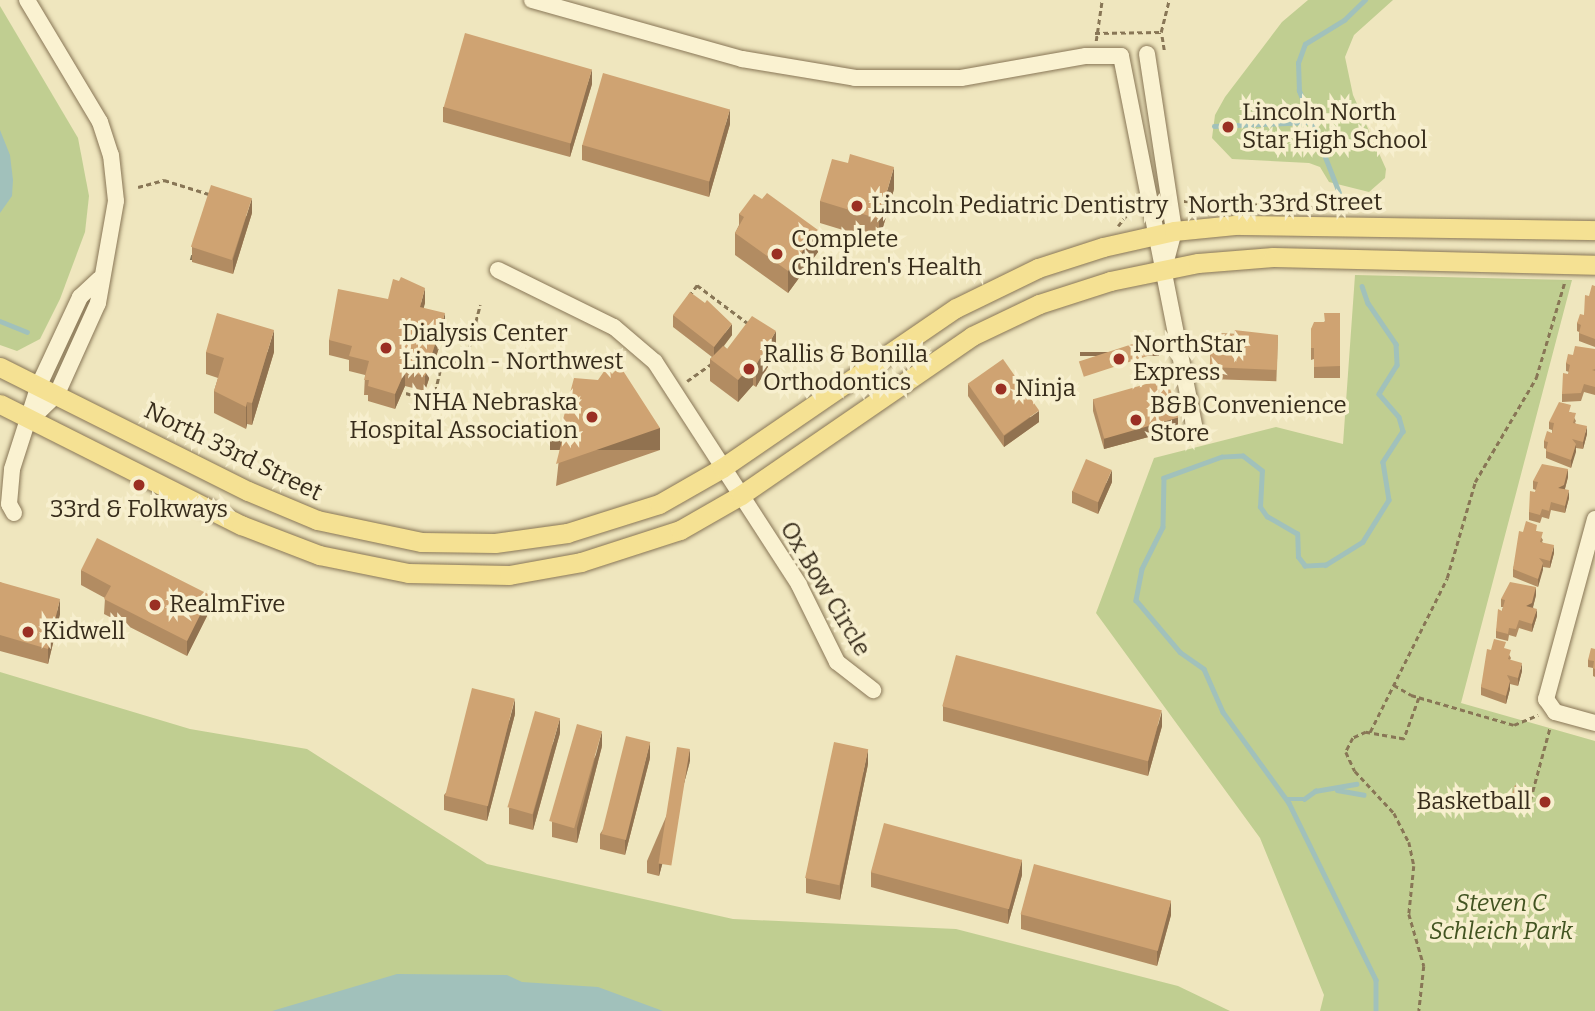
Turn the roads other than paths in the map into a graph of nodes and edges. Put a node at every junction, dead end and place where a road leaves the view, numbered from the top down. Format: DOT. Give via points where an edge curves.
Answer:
graph roads {
  1 [pos="27,0"];
  2 [pos="532,0"];
  3 [pos="1147,54"];
  4 [pos="1595,230"];
  5 [pos="1174,231"];
  6 [pos="1153,235"];
  7 [pos="1595,264"];
  8 [pos="1164,268"];
  9 [pos="498,270"];
  10 [pos="0,367"];
  11 [pos="48,389"];
  12 [pos="0,404"];
  13 [pos="32,419"];
  14 [pos="1194,426"];
  15 [pos="722,468"];
  16 [pos="741,495"];
  17 [pos="14,513"];
  18 [pos="1595,519"];
  19 [pos="873,690"];
  20 [pos="1595,723"];
  1 -- 11 [label="street" via="49,43 90,102 111,155 116,214 99,279 98,303"];
  2 -- 6 [label="street" via="742,59 855,78 961,78 1099,55 1121,56"];
  3 -- 5 [label="street"];
  4 -- 5 [label="main road, North 33rd Street" via="1271,224"];
  5 -- 6 [label="main road, North 33rd Street"];
  5 -- 8 [label="street"];
  6 -- 8 [label="street"];
  6 -- 15 [label="main road, North 33rd Street" via="1038,268 956,308"];
  7 -- 8 [label="main road" via="1273,257"];
  8 -- 14 [label="street"];
  8 -- 16 [label="main road" via="1039,304 972,336"];
  9 -- 15 [label="street, Ox Bow Circle" via="604,321 641,348 664,374"];
  10 -- 11 [label="main road, North 33rd Street"];
  11 -- 13 [label="street"];
  11 -- 15 [label="main road, North 33rd Street" via="292,511 328,524 421,542 495,543 578,530 659,504"];
  12 -- 13 [label="main road"];
  13 -- 16 [label="main road" via="270,538 319,555 408,573 509,575 581,562 680,530"];
  13 -- 17 [label="street" via="12,469 9,504"];
  15 -- 16 [label="street, Ox Bow Circle"];
  16 -- 19 [label="street, Ox Bow Circle" via="799,585 837,662"];
  18 -- 20 [label="street" via="1547,695 1550,708"];
}
